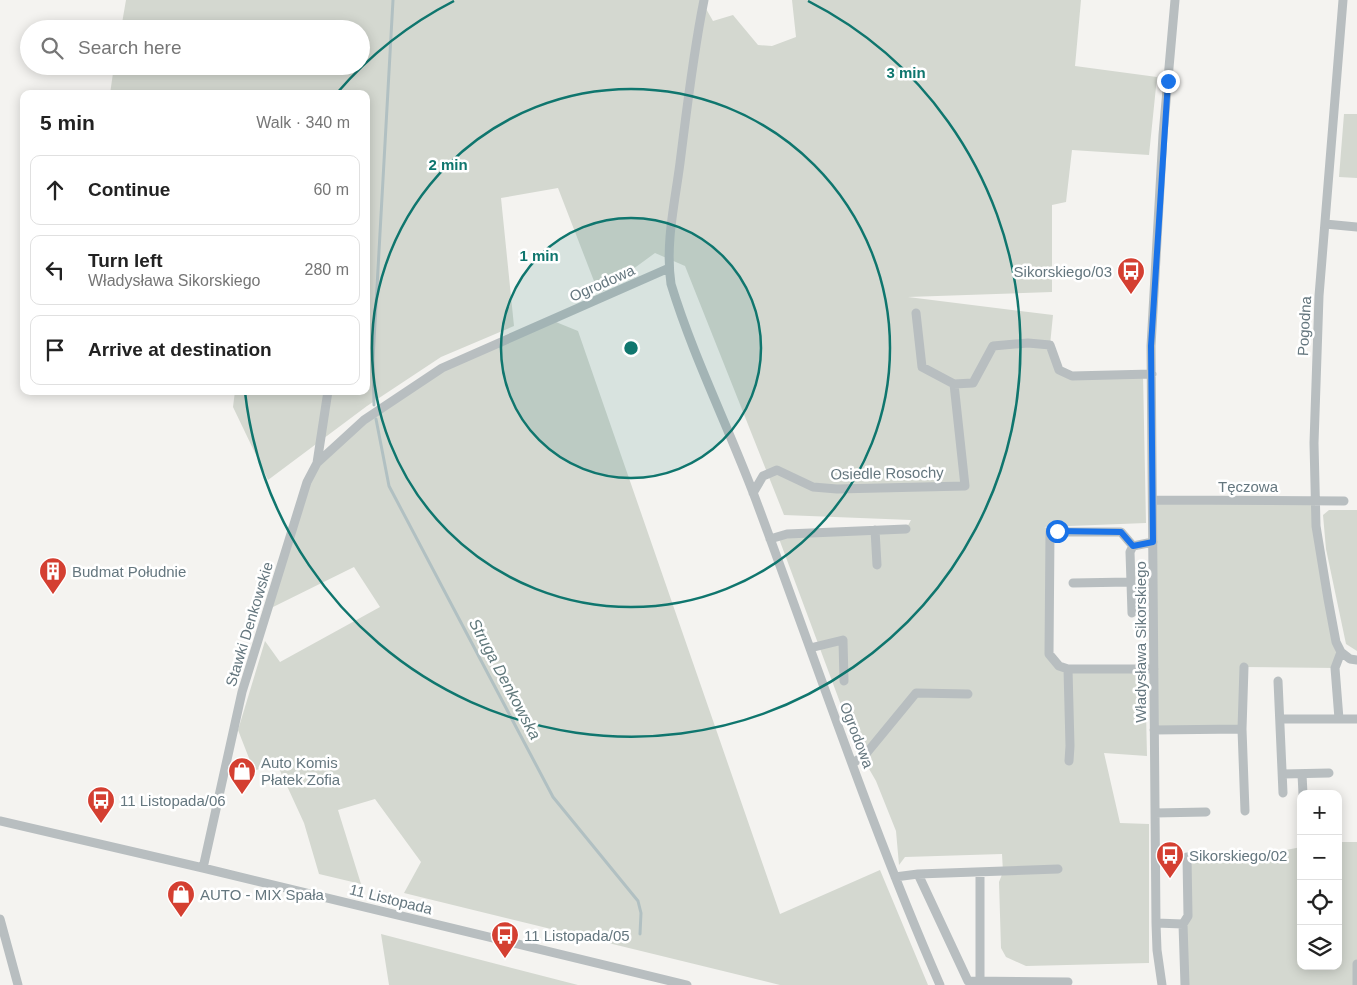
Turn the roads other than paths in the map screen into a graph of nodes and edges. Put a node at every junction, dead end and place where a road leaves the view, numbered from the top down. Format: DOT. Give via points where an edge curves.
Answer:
graph roads {
  1 [pos="704,0"];
  2 [pos="1175,0"];
  3 [pos="1343,0"];
  4 [pos="1325,224"];
  5 [pos="1357,227"];
  6 [pos="669,268"];
  7 [pos="916,313"];
  8 [pos="1152,374"];
  9 [pos="954,384"];
  10 [pos="327,395"];
  11 [pos="317,463"];
  12 [pos="753,493"];
  13 [pos="1152,500"];
  14 [pos="1314,500"];
  15 [pos="1344,501"];
  16 [pos="906,529"];
  17 [pos="875,530"];
  18 [pos="770,539"];
  19 [pos="1153,542"];
  20 [pos="1133,546"];
  21 [pos="877,565"];
  22 [pos="1130,582"];
  23 [pos="1073,583"];
  24 [pos="1132,613"];
  25 [pos="810,648"];
  26 [pos="1341,652"];
  27 [pos="1357,660"];
  28 [pos="1244,668"];
  29 [pos="1068,669"];
  30 [pos="1154,669"];
  31 [pos="844,681"];
  32 [pos="1278,681"];
  33 [pos="968,694"];
  34 [pos="1281,719"];
  35 [pos="1339,719"];
  36 [pos="1357,719"];
  37 [pos="1242,729"];
  38 [pos="1154,730"];
  39 [pos="1069,761"];
  40 [pos="853,763"];
  41 [pos="1329,773"];
  42 [pos="1283,774"];
  43 [pos="1302,774"];
  44 [pos="1303,790"];
  45 [pos="1284,794"];
  46 [pos="1245,811"];
  47 [pos="1206,812"];
  48 [pos="1155,813"];
  49 [pos="0,821"];
  50 [pos="1187,857"];
  51 [pos="203,868"];
  52 [pos="1058,869"];
  53 [pos="980,873"];
  54 [pos="918,874"];
  55 [pos="895,877"];
  56 [pos="0,919"];
  57 [pos="1156,923"];
  58 [pos="1183,924"];
  59 [pos="1357,964"];
  60 [pos="1068,982"];
  61 [pos="980,984"];
  62 [pos="18,985"];
  63 [pos="687,985"];
  64 [pos="940,985"];
  65 [pos="1162,985"];
  66 [pos="1185,985"];
  67 [pos="1357,985"];
  1 -- 6 [label="street" via="691,75"];
  2 -- 8 [label="street, Władysława Sikorskiego" via="1163,135"];
  3 -- 4 [label="street, Pogodna"];
  4 -- 5 [label="street"];
  4 -- 14 [label="street, Pogodna" via="1317,338"];
  6 -- 11 [label="street, Ogrodowa" via="442,368 364,420"];
  6 -- 12 [label="street" via="681,314"];
  7 -- 9 [label="street" via="922,367"];
  8 -- 9 [label="street" via="1072,376 1059,370 1050,345 1028,343 993,346 973,383"];
  8 -- 13 [label="street, Władysława Sikorskiego"];
  9 -- 12 [label="street, Osiedle Rosochy" via="965,486 813,488 777,470 763,476"];
  10 -- 11 [label="street, Stawki Denkowskie"];
  11 -- 51 [label="street, Stawki Denkowskie" via="307,482 242,692"];
  12 -- 18 [label="street, Ogrodowa"];
  13 -- 14 [label="street, Tęczowa"];
  13 -- 19 [label="street, Władysława Sikorskiego"];
  14 -- 15 [label="street, Tęczowa"];
  14 -- 26 [label="street, Pogodna" via="1328,599"];
  16 -- 17 [label="street"];
  17 -- 18 [label="street" via="787,534"];
  17 -- 21 [label="street"];
  18 -- 25 [label="street, Ogrodowa"];
  19 -- 20 [label="street"];
  19 -- 30 [label="street, Władysława Sikorskiego"];
  20 -- 22 [label="street"];
  20 -- 29 [label="street" via="1121,532 1050,532 1049,654 1059,666"];
  22 -- 23 [label="street"];
  22 -- 24 [label="street"];
  25 -- 31 [label="street" via="843,640"];
  25 -- 40 [label="street, Ogrodowa"];
  26 -- 27 [label="street"];
  26 -- 35 [label="street" via="1335,668"];
  28 -- 37 [label="street"];
  29 -- 30 [label="street"];
  29 -- 39 [label="street"];
  30 -- 38 [label="street, Władysława Sikorskiego"];
  32 -- 34 [label="street"];
  33 -- 40 [label="street" via="916,693 865,755"];
  34 -- 35 [label="street"];
  34 -- 42 [label="street"];
  35 -- 36 [label="street"];
  37 -- 38 [label="street"];
  37 -- 46 [label="street"];
  38 -- 48 [label="street, Władysława Sikorskiego"];
  40 -- 55 [label="street, Ogrodowa"];
  41 -- 43 [label="street"];
  42 -- 43 [label="street"];
  42 -- 45 [label="street"];
  43 -- 44 [label="street"];
  47 -- 48 [label="street"];
  48 -- 57 [label="street, Władysława Sikorskiego"];
  49 -- 51 [label="street, 11 Listopada"];
  50 -- 58 [label="street" via="1188,916"];
  51 -- 63 [label="street, 11 Listopada"];
  52 -- 53 [label="street"];
  53 -- 54 [label="street"];
  53 -- 61 [label="street"];
  54 -- 55 [label="street"];
  54 -- 61 [label="street" via="966,979"];
  55 -- 64 [label="street, Ogrodowa"];
  56 -- 62 [label="street"];
  57 -- 58 [label="street"];
  57 -- 65 [label="street, Władysława Sikorskiego"];
  58 -- 66 [label="street"];
  59 -- 67 [label="street"];
  60 -- 61 [label="street"];
}
